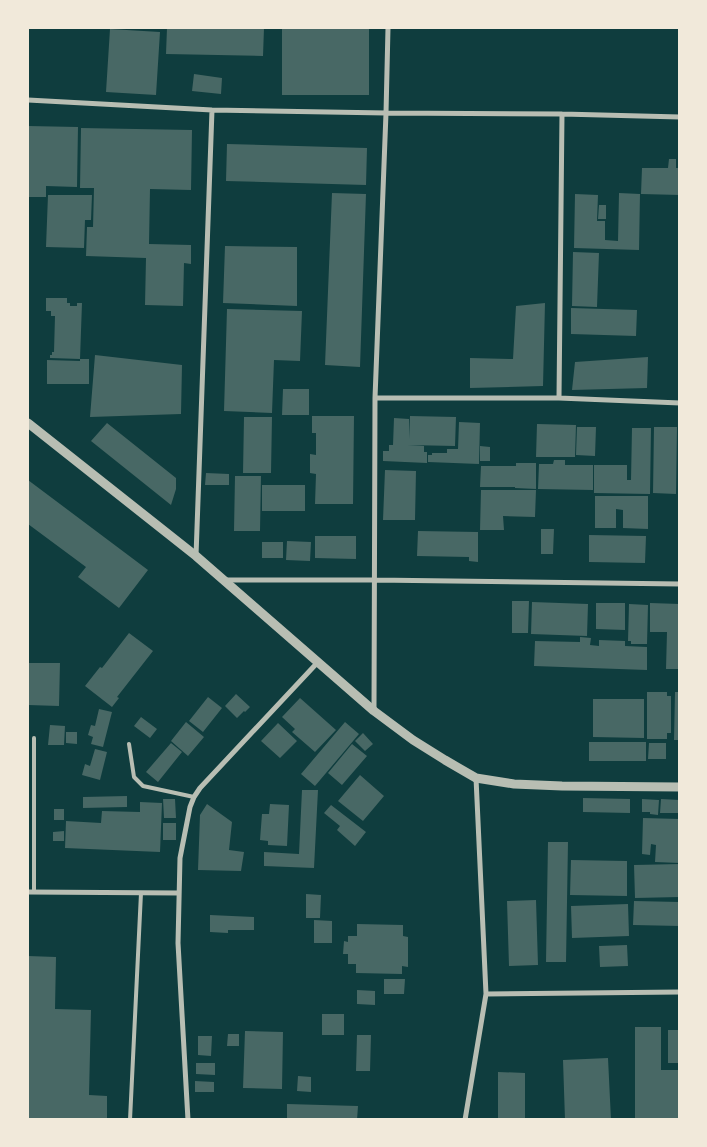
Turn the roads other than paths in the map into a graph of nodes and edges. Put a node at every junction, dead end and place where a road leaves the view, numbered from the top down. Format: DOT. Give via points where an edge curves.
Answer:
graph roads {
  1 [pos="388,28"];
  2 [pos="28,100"];
  3 [pos="212,110"];
  4 [pos="386,114"];
  5 [pos="562,114"];
  6 [pos="680,117"];
  7 [pos="375,398"];
  8 [pos="559,398"];
  9 [pos="680,403"];
  10 [pos="28,423"];
  11 [pos="196,556"];
  12 [pos="224,580"];
  13 [pos="375,580"];
  14 [pos="680,584"];
  15 [pos="319,662"];
  16 [pos="374,711"];
  17 [pos="34,738"];
  18 [pos="129,744"];
  19 [pos="476,778"];
  20 [pos="680,787"];
  21 [pos="194,797"];
  22 [pos="28,892"];
  23 [pos="34,892"];
  24 [pos="141,893"];
  25 [pos="179,893"];
  26 [pos="680,992"];
  27 [pos="486,994"];
  28 [pos="130,1120"];
  29 [pos="188,1120"];
  30 [pos="465,1120"];
  1 -- 4 [label="street"];
  2 -- 3 [label="street"];
  3 -- 4 [label="street"];
  3 -- 11 [label="street"];
  4 -- 5 [label="street"];
  4 -- 7 [label="street"];
  5 -- 6 [label="street"];
  5 -- 8 [label="street"];
  7 -- 8 [label="street"];
  7 -- 13 [label="street"];
  8 -- 9 [label="street"];
  10 -- 11 [label="street"];
  11 -- 12 [label="street"];
  12 -- 13 [label="street"];
  12 -- 15 [label="street"];
  13 -- 14 [label="street"];
  13 -- 16 [label="street"];
  15 -- 16 [label="street"];
  15 -- 21 [label="street"];
  16 -- 19 [label="street" via="413,740"];
  17 -- 23 [label="lane"];
  18 -- 21 [label="lane" via="134,777 143,786"];
  19 -- 20 [label="street" via="514,784"];
  19 -- 27 [label="street"];
  21 -- 25 [label="street" via="180,858"];
  22 -- 23 [label="street"];
  23 -- 24 [label="street"];
  24 -- 25 [label="street"];
  24 -- 28 [label="lane"];
  25 -- 29 [label="street" via="178,943"];
  26 -- 27 [label="street"];
  27 -- 30 [label="street"];
}
